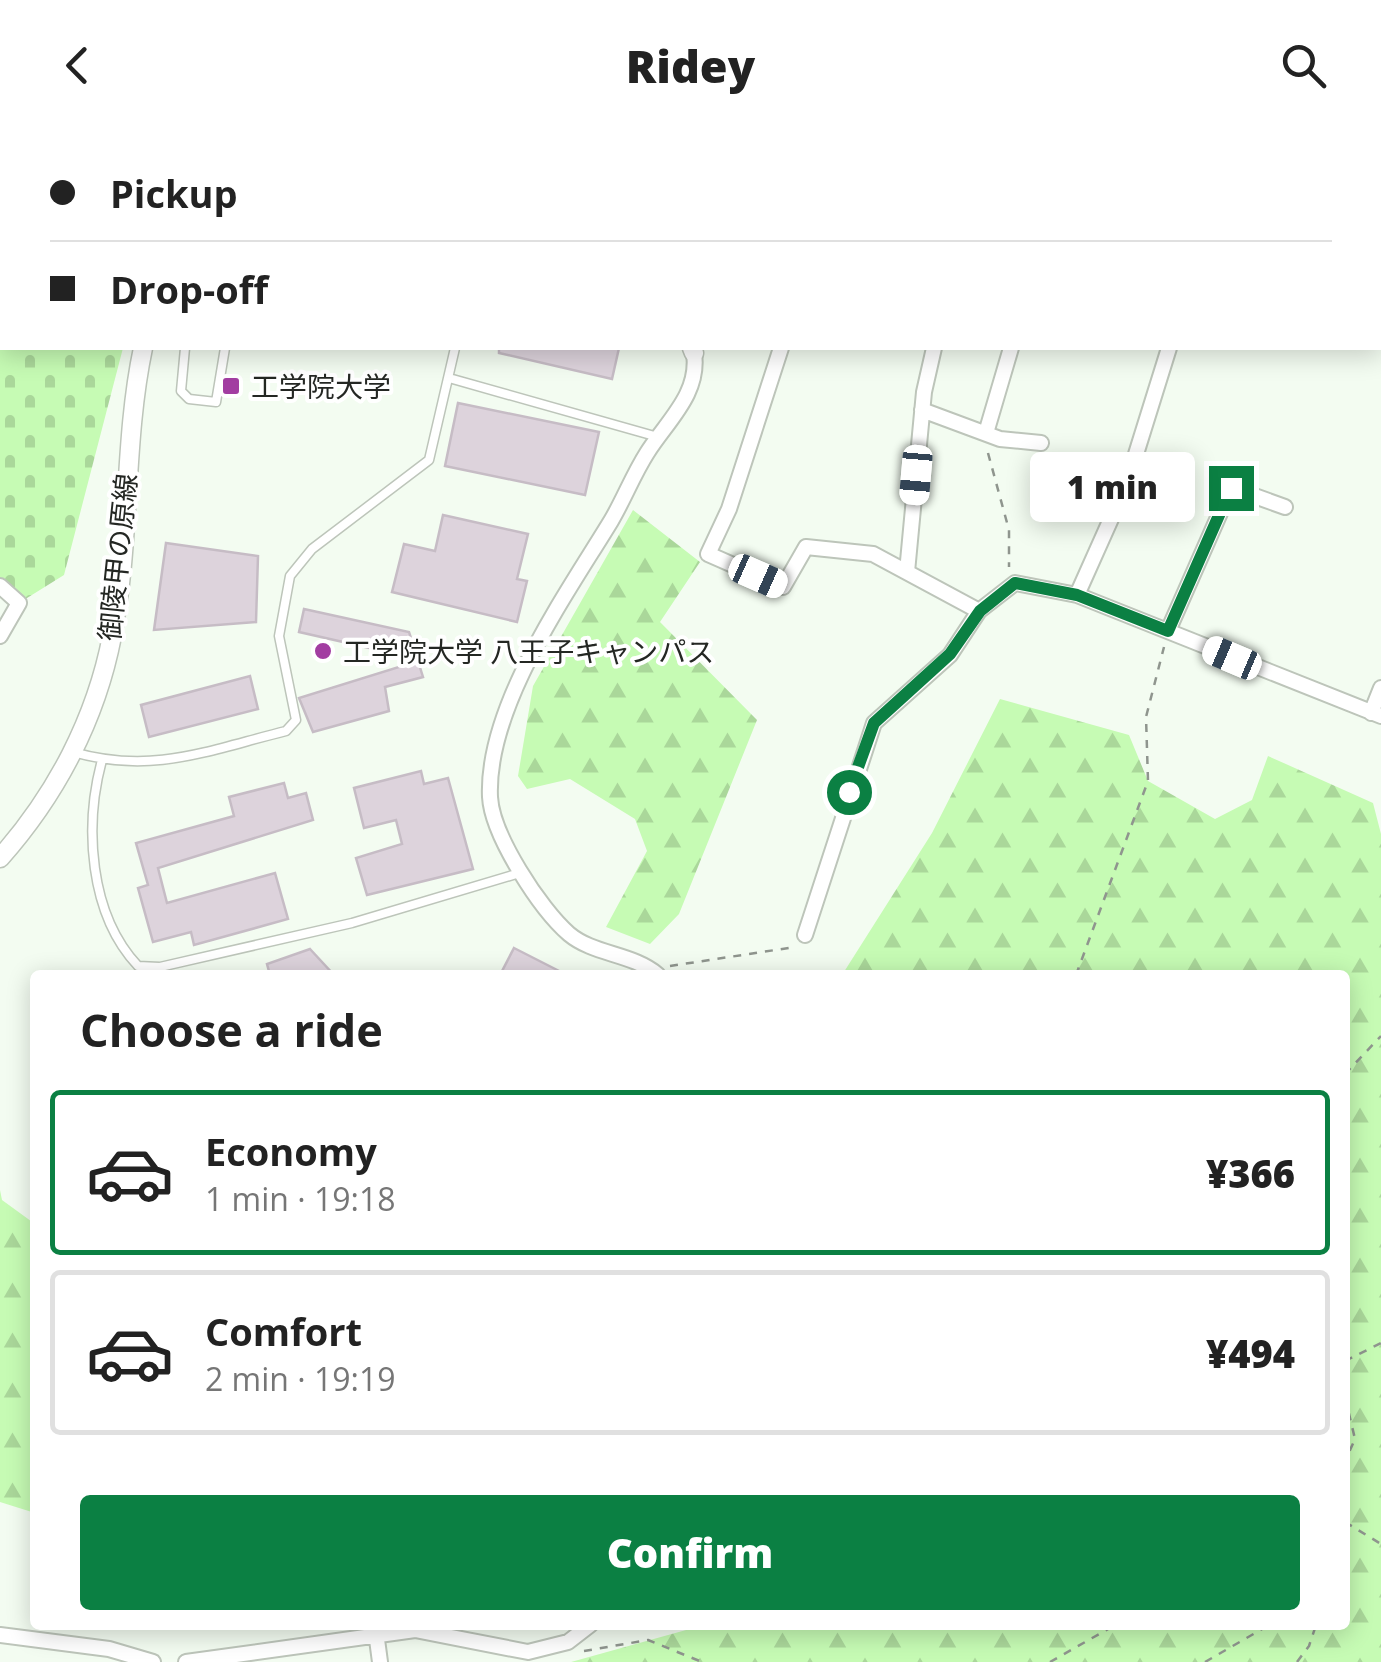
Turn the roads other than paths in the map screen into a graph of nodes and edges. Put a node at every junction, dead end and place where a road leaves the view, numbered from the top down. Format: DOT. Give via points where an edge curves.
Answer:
graph roads {
  1 [pos="143,350"];
  2 [pos="184,350"];
  3 [pos="225,350"];
  4 [pos="454,350"];
  5 [pos="693,350"];
  6 [pos="780,350"];
  7 [pos="934,350"];
  8 [pos="1011,350"];
  9 [pos="1169,350"];
  10 [pos="449,378"];
  11 [pos="922,410"];
  12 [pos="986,433"];
  13 [pos="658,436"];
  14 [pos="1041,443"];
  15 [pos="1213,481"];
  16 [pos="1231,488"];
  17 [pos="1285,508"];
  18 [pos="907,572"];
  19 [pos="0,586"];
  20 [pos="1077,595"];
  21 [pos="980,611"];
  22 [pos="1168,631"];
  23 [pos="0,636"];
  24 [pos="1381,688"];
  25 [pos="1376,714"];
  26 [pos="73,752"];
  27 [pos="102,760"];
  28 [pos="0,858"];
  29 [pos="523,872"];
  30 [pos="804,935"];
  31 [pos="648,970"];
  32 [pos="584,1630"];
  33 [pos="376,1632"];
  34 [pos="0,1634"];
  35 [pos="153,1662"];
  36 [pos="186,1662"];
  37 [pos="380,1662"];
  1 -- 26 [label="street, 御陵甲の原線" via="130,417 112,637"];
  2 -- 3 [label="lane" via="180,391 189,399 216,402"];
  4 -- 10 [label="lane"];
  5 -- 13 [label="street" via="691,387"];
  6 -- 18 [label="street" via="708,554 783,587 806,547 873,554"];
  7 -- 11 [label="street"];
  8 -- 12 [label="street"];
  9 -- 20 [label="street" via="1127,483"];
  10 -- 13 [label="lane"];
  10 -- 27 [label="lane" via="429,460 312,550 290,576 279,636 296,720 286,732 169,762"];
  11 -- 12 [label="street"];
  11 -- 18 [label="street"];
  12 -- 14 [label="street"];
  13 -- 29 [label="street" via="549,619 500,735 490,796 494,826"];
  15 -- 16 [label="street"];
  16 -- 17 [label="street"];
  16 -- 22 [label="street"];
  18 -- 21 [label="street"];
  19 -- 23 [label="street" via="19,603"];
  20 -- 21 [label="street" via="1015,583"];
  20 -- 22 [label="street"];
  21 -- 30 [label="street" via="950,654 874,723"];
  22 -- 25 [label="street"];
  24 -- 25 [label="street"];
  26 -- 27 [label="lane"];
  26 -- 28 [label="street, 御陵甲の原線"];
  27 -- 29 [label="lane" via="91,826 103,904 122,948 138,966 160,967 352,924"];
  29 -- 31 [label="street" via="570,935"];
  32 -- 33 [label="street" via="568,1642 528,1652 442,1633"];
  33 -- 36 [label="street"];
  33 -- 37 [label="street"];
  34 -- 35 [label="street"];
}
